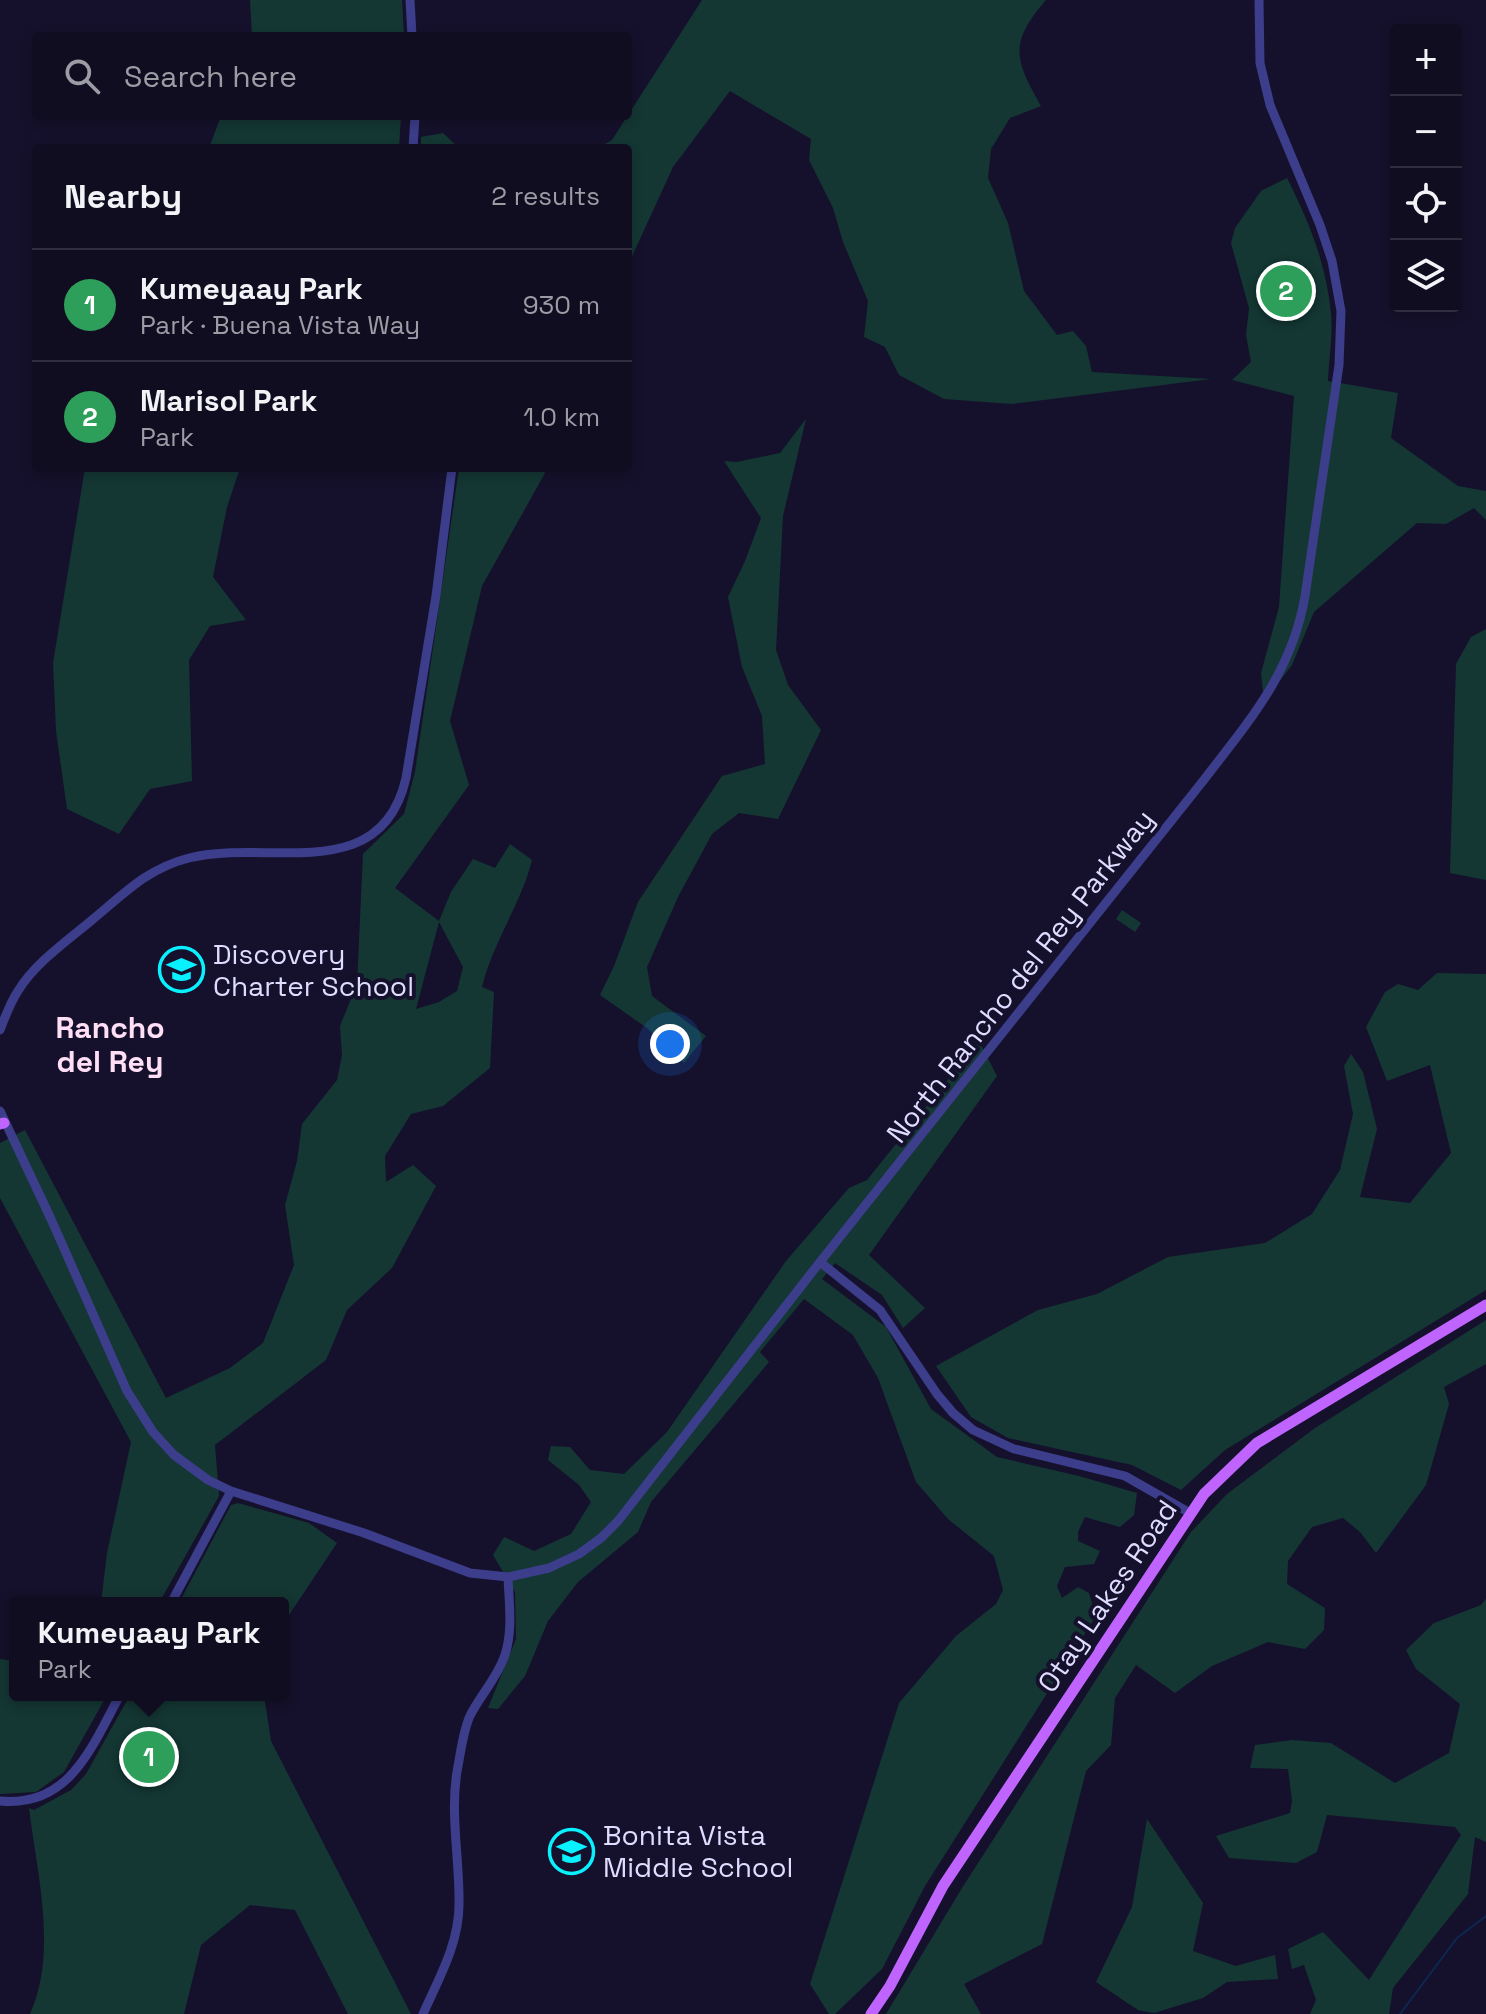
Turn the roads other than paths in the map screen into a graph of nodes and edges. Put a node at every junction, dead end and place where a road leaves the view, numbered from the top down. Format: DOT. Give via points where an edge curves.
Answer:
graph roads {
  1 [pos="410,0"];
  2 [pos="1259,0"];
  3 [pos="412,32"];
  4 [pos="415,120"];
  5 [pos="413,144"];
  6 [pos="452,472"];
  7 [pos="0,1030"];
  8 [pos="1,1119"];
  9 [pos="820,1262"];
  10 [pos="1486,1305"];
  11 [pos="231,1491"];
  12 [pos="1190,1513"];
  13 [pos="508,1577"];
  14 [pos="174,1597"];
  15 [pos="117,1701"];
  16 [pos="0,1801"];
  17 [pos="423,2014"];
  18 [pos="871,2014"];
  1 -- 3 [label="street"];
  2 -- 9 [label="street, North Rancho del Rey Parkway" via="1260,63 1270,105 1320,225 1341,311 1334,404 1292,648 1264,701 1203,781"];
  4 -- 5 [label="street"];
  6 -- 7 [label="street" via="406,778 388,818 364,840 331,851 206,854 163,867 36,968 19,989"];
  8 -- 11 [label="street, North Rancho del Rey Parkway" via="143,1418 174,1455"];
  9 -- 12 [label="street" via="880,1310 937,1394 973,1430 1014,1449 1125,1476"];
  9 -- 13 [label="street, North Rancho del Rey Parkway" via="601,1538 549,1568"];
  10 -- 12 [label="main road, Otay Lakes Road" via="1257,1443"];
  11 -- 13 [label="street, North Rancho del Rey Parkway" via="470,1573"];
  11 -- 14 [label="street"];
  12 -- 18 [label="main road, Otay Lakes Road" via="943,1886"];
  13 -- 17 [label="street" via="507,1646 496,1676 469,1718 457,1771 457,1928"];
  15 -- 16 [label="street" via="69,1780 28,1800"];
}
